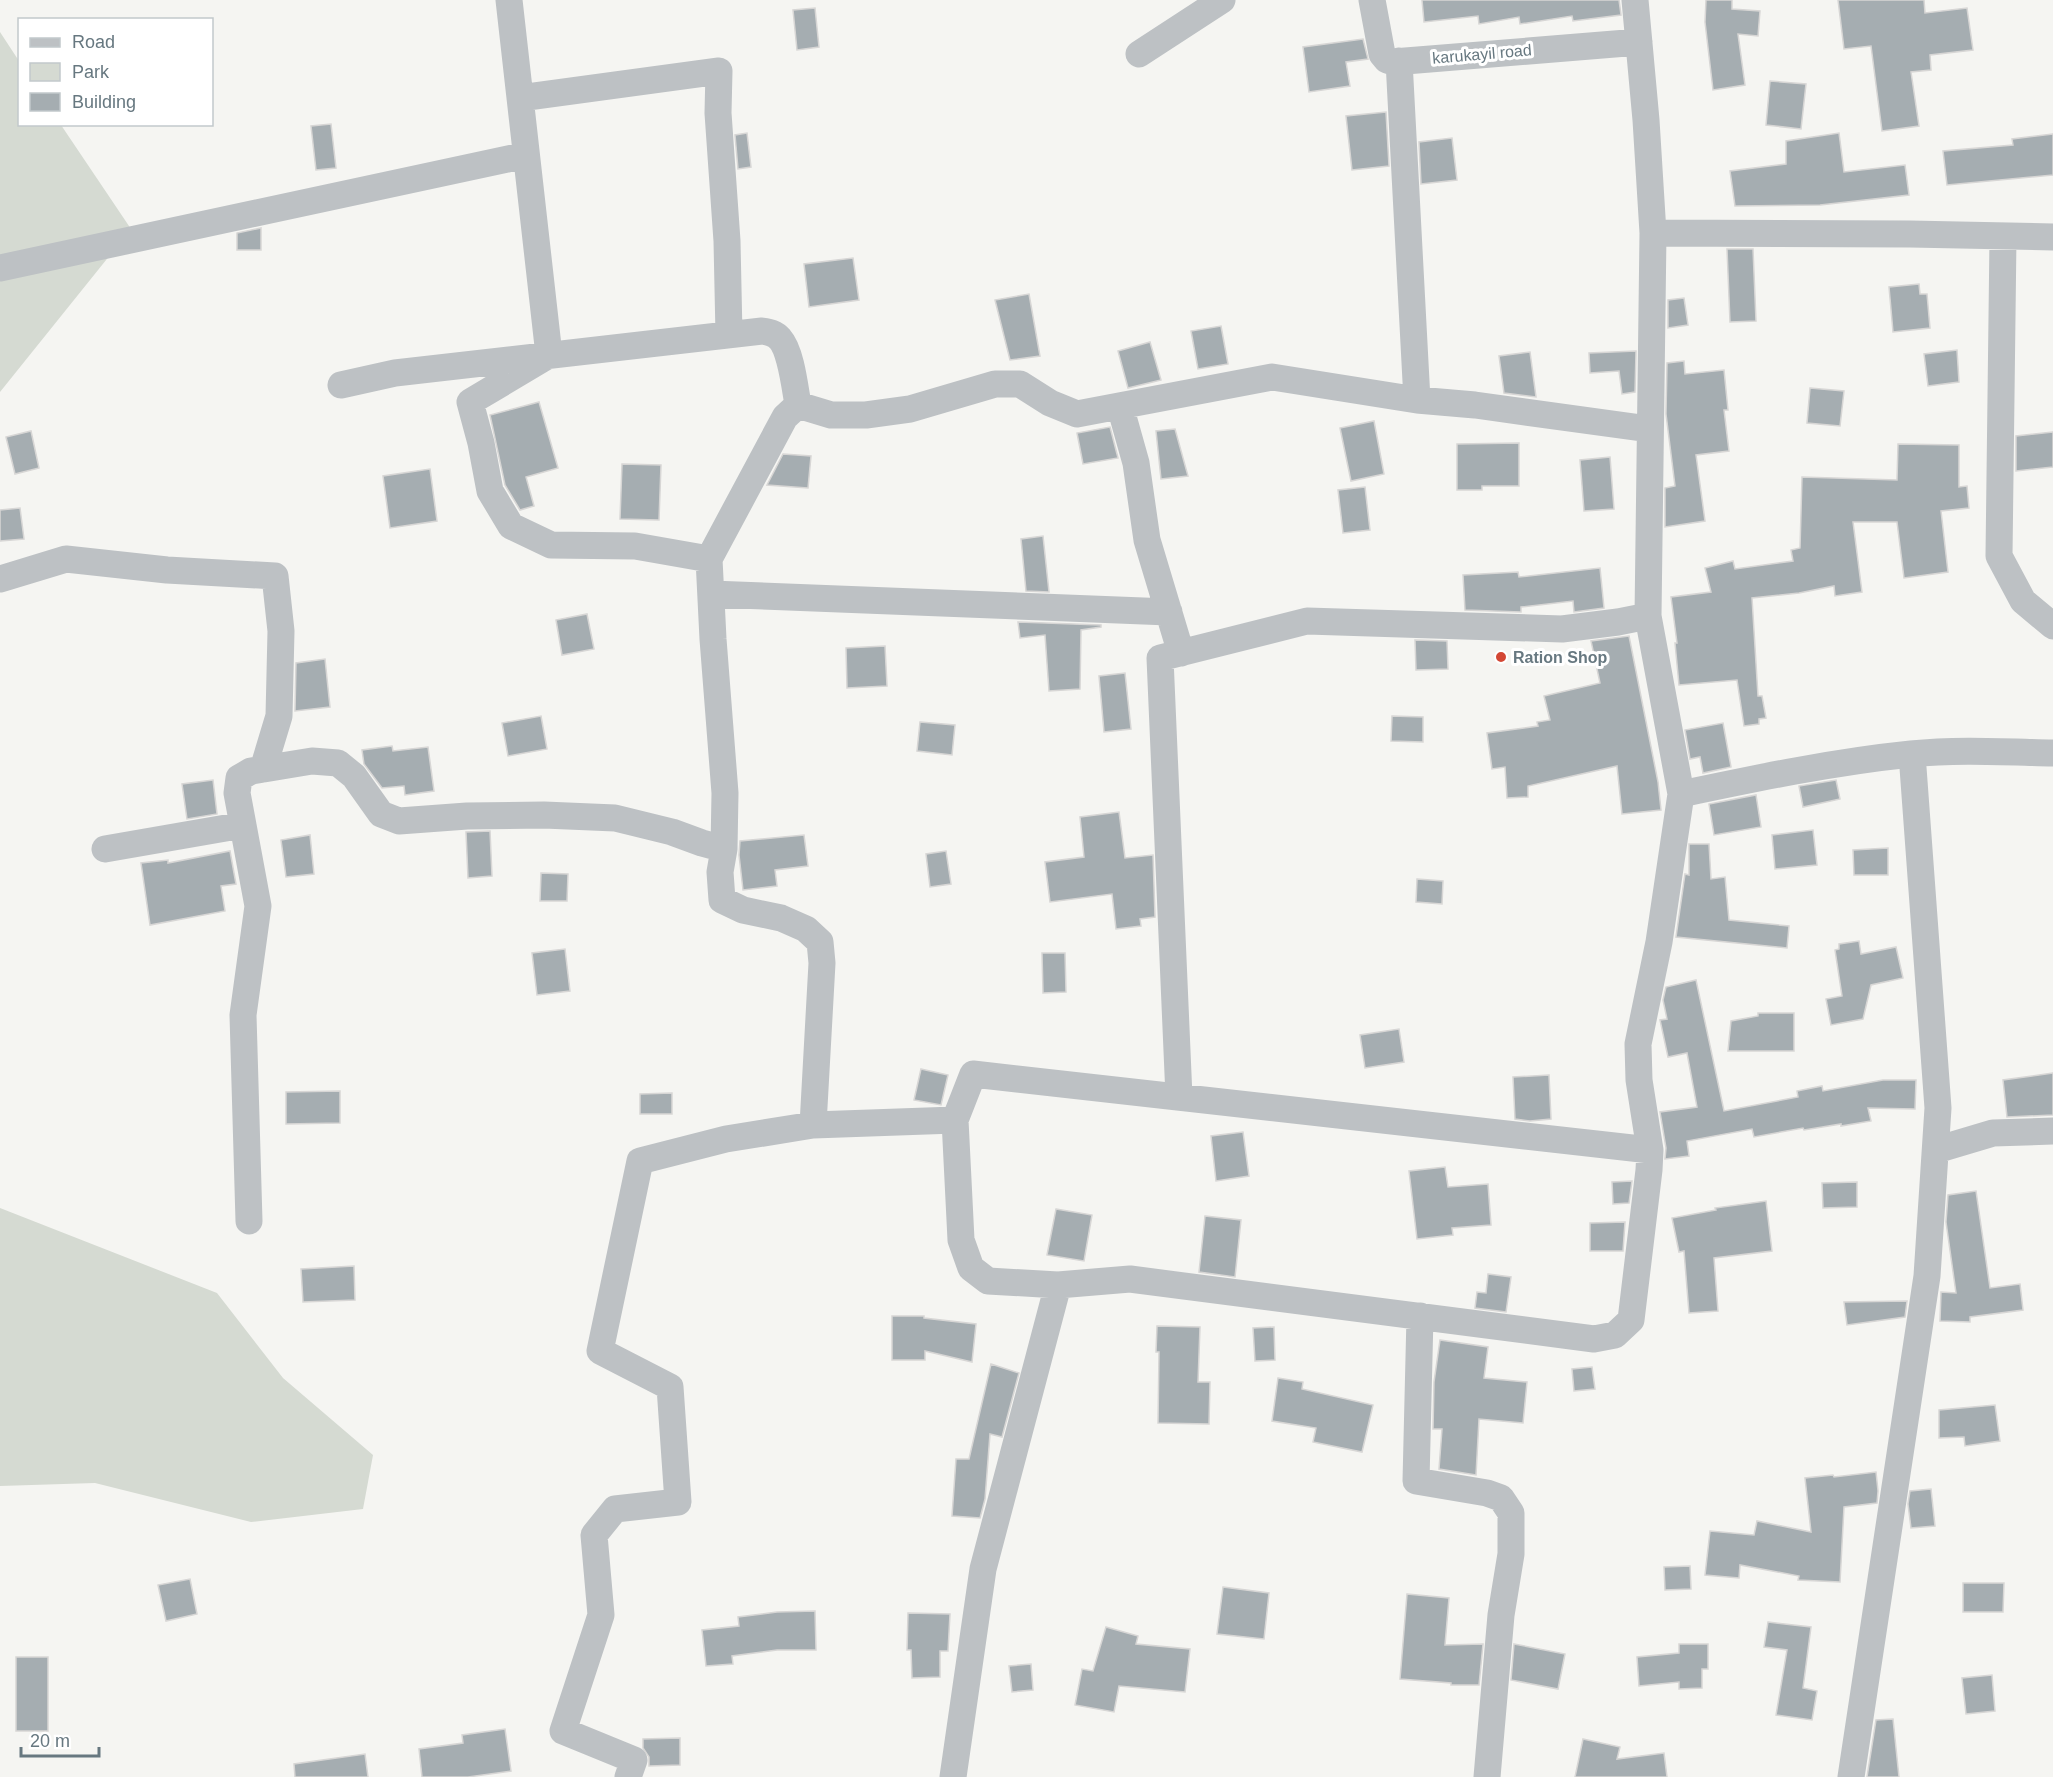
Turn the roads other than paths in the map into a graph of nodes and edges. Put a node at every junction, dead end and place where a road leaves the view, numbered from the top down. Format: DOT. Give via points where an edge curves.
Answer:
graph roads {
  1 [pos="508,0"];
  2 [pos="1222,0"];
  3 [pos="1372,0"];
  4 [pos="1635,0"];
  5 [pos="1639,42"];
  6 [pos="1140,54"];
  7 [pos="1399,61"];
  8 [pos="520,98"];
  9 [pos="526,155"];
  10 [pos="1653,233"];
  11 [pos="2003,237"];
  12 [pos="2053,237"];
  13 [pos="0,268"];
  14 [pos="729,334"];
  15 [pos="549,355"];
  16 [pos="341,385"];
  17 [pos="1417,400"];
  18 [pos="798,405"];
  19 [pos="1120,406"];
  20 [pos="1649,429"];
  21 [pos="709,559"];
  22 [pos="0,579"];
  23 [pos="711,594"];
  24 [pos="1169,612"];
  25 [pos="1648,616"];
  26 [pos="2053,626"];
  27 [pos="1181,653"];
  28 [pos="2053,753"];
  29 [pos="1912,754"];
  30 [pos="263,769"];
  31 [pos="1681,794"];
  32 [pos="243,825"];
  33 [pos="105,849"];
  34 [pos="724,849"];
  35 [pos="1179,1097"];
  36 [pos="955,1120"];
  37 [pos="813,1125"];
  38 [pos="2053,1131"];
  39 [pos="1650,1150"];
  40 [pos="1936,1150"];
  41 [pos="249,1221"];
  42 [pos="1058,1285"];
  43 [pos="1420,1316"];
  44 [pos="628,1777"];
  45 [pos="953,1777"];
  46 [pos="1487,1777"];
  47 [pos="1851,1777"];
  1 -- 8 [label="street"];
  2 -- 6 [label="street"];
  3 -- 7 [label="street" via="1382,54 1387,60"];
  4 -- 5 [label="street"];
  5 -- 7 [label="street, karukayil road"];
  5 -- 10 [label="street"];
  7 -- 17 [label="street"];
  8 -- 9 [label="street"];
  8 -- 14 [label="street" via="719,71"];
  9 -- 13 [label="street"];
  9 -- 15 [label="street"];
  10 -- 11 [label="street"];
  10 -- 20 [label="street"];
  11 -- 12 [label="street"];
  11 -- 26 [label="street" via="1999,556 2023,601"];
  14 -- 15 [label="street"];
  14 -- 18 [label="street" via="762,331 781,340 789,358"];
  15 -- 16 [label="street" via="395,373"];
  15 -- 21 [label="street" via="470,402 490,491 511,526 551,546 635,546"];
  17 -- 19 [label="street" via="1272,377"];
  17 -- 20 [label="street"];
  18 -- 19 [label="street" via="831,415 866,415 910,409 995,384 1020,384 1077,414"];
  18 -- 21 [label="street" via="785,417"];
  19 -- 24 [label="street" via="1136,464 1147,540"];
  20 -- 25 [label="street"];
  21 -- 23 [label="street"];
  22 -- 30 [label="street" via="66,559 275,576 281,631 279,716"];
  23 -- 24 [label="street"];
  23 -- 34 [label="street" via="725,793"];
  24 -- 27 [label="street"];
  25 -- 27 [label="street" via="1562,629 1307,621"];
  25 -- 31 [label="street"];
  27 -- 35 [label="street" via="1160,658"];
  28 -- 29 [label="street"];
  29 -- 31 [label="street" via="1789,771"];
  29 -- 40 [label="street" via="1938,1108"];
  30 -- 32 [label="street" via="239,778 237,794"];
  30 -- 34 [label="street" via="312,761 338,763 354,776 381,814 399,821 544,814 615,818"];
  31 -- 39 [label="street" via="1659,942 1638,1044 1639,1080"];
  32 -- 33 [label="street"];
  32 -- 41 [label="street" via="258,906 243,1016"];
  34 -- 37 [label="street" via="720,872 722,900 806,928 820,942"];
  35 -- 36 [label="street" via="973,1074"];
  35 -- 39 [label="street"];
  36 -- 37 [label="street"];
  36 -- 42 [label="street" via="961,1240 971,1269 988,1281"];
  37 -- 44 [label="street" via="726,1138 640,1161 600,1351 670,1387 678,1502 615,1509 594,1535 601,1615 562,1731 634,1760"];
  38 -- 40 [label="street" via="1993,1133"];
  39 -- 43 [label="street" via="1631,1320 1615,1335 1594,1339"];
  40 -- 47 [label="street" via="1927,1276"];
  42 -- 43 [label="street" via="1131,1279"];
  42 -- 45 [label="street" via="983,1569"];
  43 -- 46 [label="street" via="1416,1481 1487,1493 1501,1498 1511,1514 1511,1554 1501,1615"];
}
